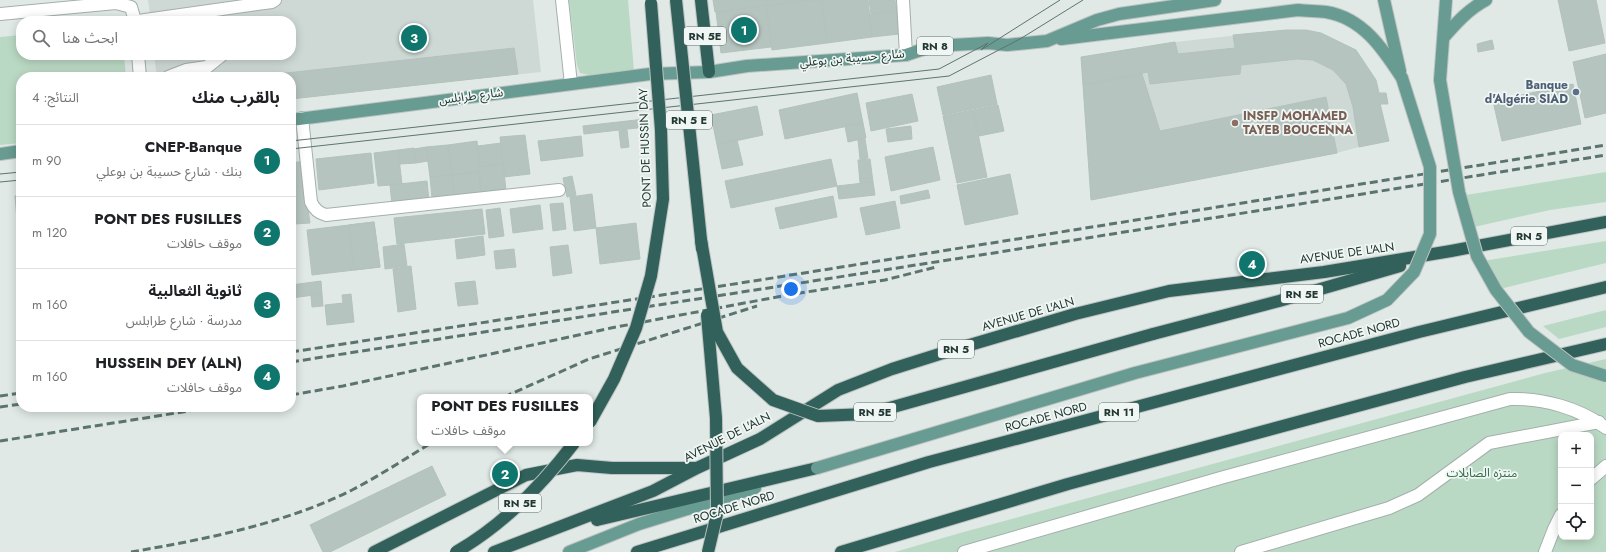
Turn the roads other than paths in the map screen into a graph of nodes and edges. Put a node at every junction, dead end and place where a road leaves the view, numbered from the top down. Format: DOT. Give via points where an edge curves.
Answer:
graph roads {
  1 [pos="275,0"];
  2 [pos="562,0"];
  3 [pos="676,0"];
  4 [pos="701,0"];
  5 [pos="902,0"];
  6 [pos="1215,0"];
  7 [pos="1384,0"];
  8 [pos="1446,0"];
  9 [pos="1486,0"];
  10 [pos="651,2"];
  11 [pos="0,14"];
  12 [pos="134,16"];
  13 [pos="173,16"];
  14 [pos="1444,37"];
  15 [pos="1047,41"];
  16 [pos="906,55"];
  17 [pos="138,60"];
  18 [pos="216,60"];
  19 [pos="140,72"];
  20 [pos="181,72"];
  21 [pos="709,72"];
  22 [pos="650,74"];
  23 [pos="1402,78"];
  24 [pos="571,84"];
  25 [pos="296,119"];
  26 [pos="16,152"];
  27 [pos="0,154"];
  28 [pos="559,190"];
  29 [pos="1606,222"];
  30 [pos="701,240"];
  31 [pos="1451,251"];
  32 [pos="1606,287"];
  33 [pos="1606,344"];
  34 [pos="1606,376"];
  35 [pos="593,417"];
  36 [pos="1603,425"];
  37 [pos="571,446"];
  38 [pos="1606,466"];
  39 [pos="697,468"];
  40 [pos="818,468"];
  41 [pos="1594,476"];
  42 [pos="1558,521"];
  43 [pos="374,552"];
  44 [pos="456,552"];
  45 [pos="495,552"];
  46 [pos="569,552"];
  47 [pos="637,552"];
  48 [pos="708,552"];
  49 [pos="841,552"];
  50 [pos="964,552"];
  51 [pos="1240,552"];
  52 [pos="1545,552"];
  1 -- 13 [label="street"];
  2 -- 24 [label="street"];
  3 -- 30 [label="highway, RN 5 E, bridge"];
  4 -- 21 [label="highway, RN 5E"];
  5 -- 16 [label="street"];
  6 -- 15 [label="main road, شارع حسيبة بن بوعلي / RN 8" via="1119,14 1097,20"];
  7 -- 23 [label="main road"];
  8 -- 14 [label="main road"];
  9 -- 14 [label="main road" via="1474,6 1458,20"];
  10 -- 35 [label="highway, PONT DE HUSSIN DAY, bridge" via="661,130 662,207 651,276 636,328 614,379"];
  11 -- 12 [label="street" via="116,3 131,7"];
  14 -- 34 [label="main road, bridge" via="1440,80 1459,192 1477,256 1496,290 1529,332 1572,365"];
  15 -- 16 [label="main road, شارع حسيبة بن بوعلي / RN 8" via="1006,45 933,46"];
  15 -- 23 [label="main road" via="1298,10 1327,12 1342,16 1367,32"];
  16 -- 21 [label="main road, شارع حسيبة بن بوعلي / RN 8" via="747,66"];
  17 -- 19 [label="street"];
  18 -- 20 [label="street" via="207,67"];
  21 -- 22 [label="main road, شارع حسيبة بن بوعلي / RN 8"];
  22 -- 24 [label="main road, شارع طرابلس / RN 8"];
  23 -- 40 [label="main road, bridge" via="1430,167 1430,234 1414,272 1387,300 1348,318 1134,373"];
  24 -- 25 [label="main road, شارع طرابلس / RN 8"];
  25 -- 28 [label="street" via="311,202 321,214"];
  26 -- 27 [label="main road"];
  29 -- 31 [label="highway, AVENUE DE L'ALN / RN 5"];
  30 -- 31 [label="highway, RN 5E, bridge" via="717,332 737,368 773,400 818,416 868,414"];
  30 -- 48 [label="highway, bridge" via="716,418 718,514"];
  31 -- 39 [label="highway, AVENUE DE L'ALN / RN 5" via="1324,272 1169,290 1075,314 946,352 838,390 760,439"];
  32 -- 47 [label="highway, ROCADE NORD / RN 11" via="1418,332 937,460"];
  33 -- 49 [label="highway" via="1465,377 1068,484"];
  36 -- 50 [label="street" via="1584,413 1545,402 1522,398 1510,399 1224,477"];
  36 -- 51 [label="street" via="1489,442 1418,496 1389,508"];
  37 -- 44 [label="highway, RN 5E, bridge" via="529,495 497,525"];
  38 -- 41 [label="street"];
  39 -- 43 [label="highway" via="612,468 577,465 526,475"];
  39 -- 45 [label="highway, AVENUE DE L'ALN / RN 5" via="653,491"];
  40 -- 45 [label="highway" via="595,520"];
  40 -- 46 [label="main road" via="639,524"];
  42 -- 52 [label="street"];
}
